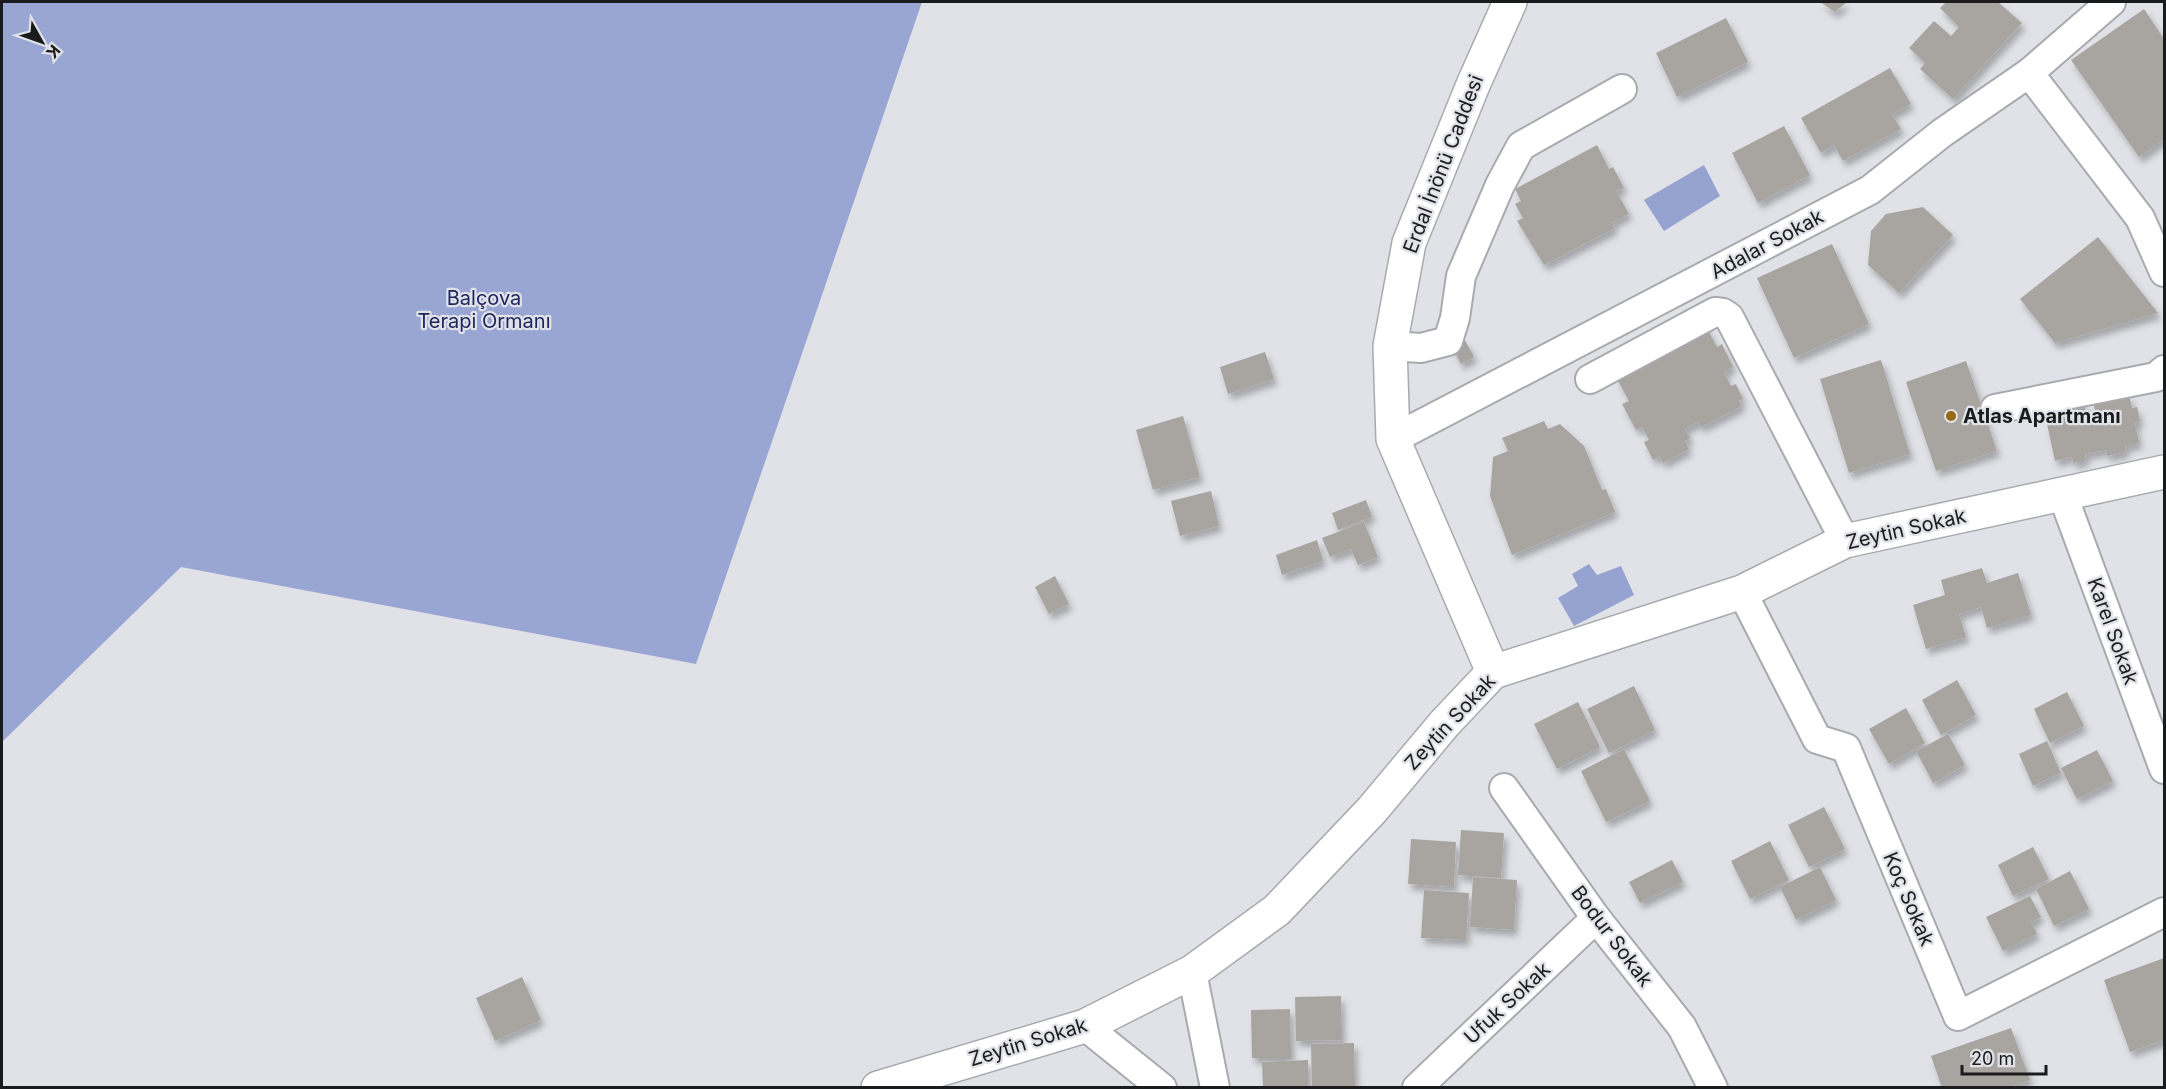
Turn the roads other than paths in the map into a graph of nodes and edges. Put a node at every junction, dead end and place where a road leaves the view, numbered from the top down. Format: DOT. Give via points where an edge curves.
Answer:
graph roads {
  1 [pos="1510,2"];
  2 [pos="2110,2"];
  3 [pos="2029,73"];
  4 [pos="1622,89"];
  5 [pos="2164,272"];
  6 [pos="1390,346"];
  7 [pos="2164,370"];
  8 [pos="1590,379"];
  9 [pos="1995,409"];
  10 [pos="1394,439"];
  11 [pos="2164,472"];
  12 [pos="2062,493"];
  13 [pos="1845,541"];
  14 [pos="1742,592"];
  15 [pos="1493,672"];
  16 [pos="2164,769"];
  17 [pos="1504,788"];
  18 [pos="2164,912"];
  19 [pos="1596,918"];
  20 [pos="1192,972"];
  21 [pos="1085,1026"];
  22 [pos="888,1086"];
  23 [pos="1162,1088"];
  24 [pos="1215,1088"];
  25 [pos="1417,1088"];
  26 [pos="1713,1088"];
  1 -- 6 [label="street, Erdal İnönü Caddesi" via="1409,243"];
  2 -- 3 [label="street, Adalar Sokak"];
  3 -- 5 [label="street" via="2140,218"];
  3 -- 10 [label="street, Adalar Sokak" via="1942,133 1870,190"];
  4 -- 6 [label="street" via="1521,146 1461,276 1448,340 1421,348"];
  6 -- 10 [label="street, Erdal İnönü Caddesi"];
  7 -- 9 [label="street" via="2156,377"];
  8 -- 13 [label="street" via="1715,312 1723,313"];
  10 -- 15 [label="street, Erdal İnönü Caddesi"];
  11 -- 12 [label="street, Zeytin Sokak"];
  12 -- 13 [label="street, Zeytin Sokak"];
  12 -- 16 [label="street, Karel Sokak"];
  13 -- 14 [label="street, Zeytin Sokak"];
  14 -- 15 [label="street, Zeytin Sokak"];
  14 -- 18 [label="street, Koç Sokak" via="1817,739 1845,748 1958,1016"];
  15 -- 20 [label="street, Zeytin Sokak" via="1372,810 1277,910"];
  17 -- 19 [label="street, Bodur Sokak"];
  19 -- 25 [label="street, Ufuk Sokak"];
  19 -- 26 [label="street, Bodur Sokak" via="1682,1027"];
  20 -- 21 [label="street, Zeytin Sokak"];
  20 -- 24 [label="street"];
  21 -- 22 [label="street, Zeytin Sokak"];
  21 -- 23 [label="street"];
}
